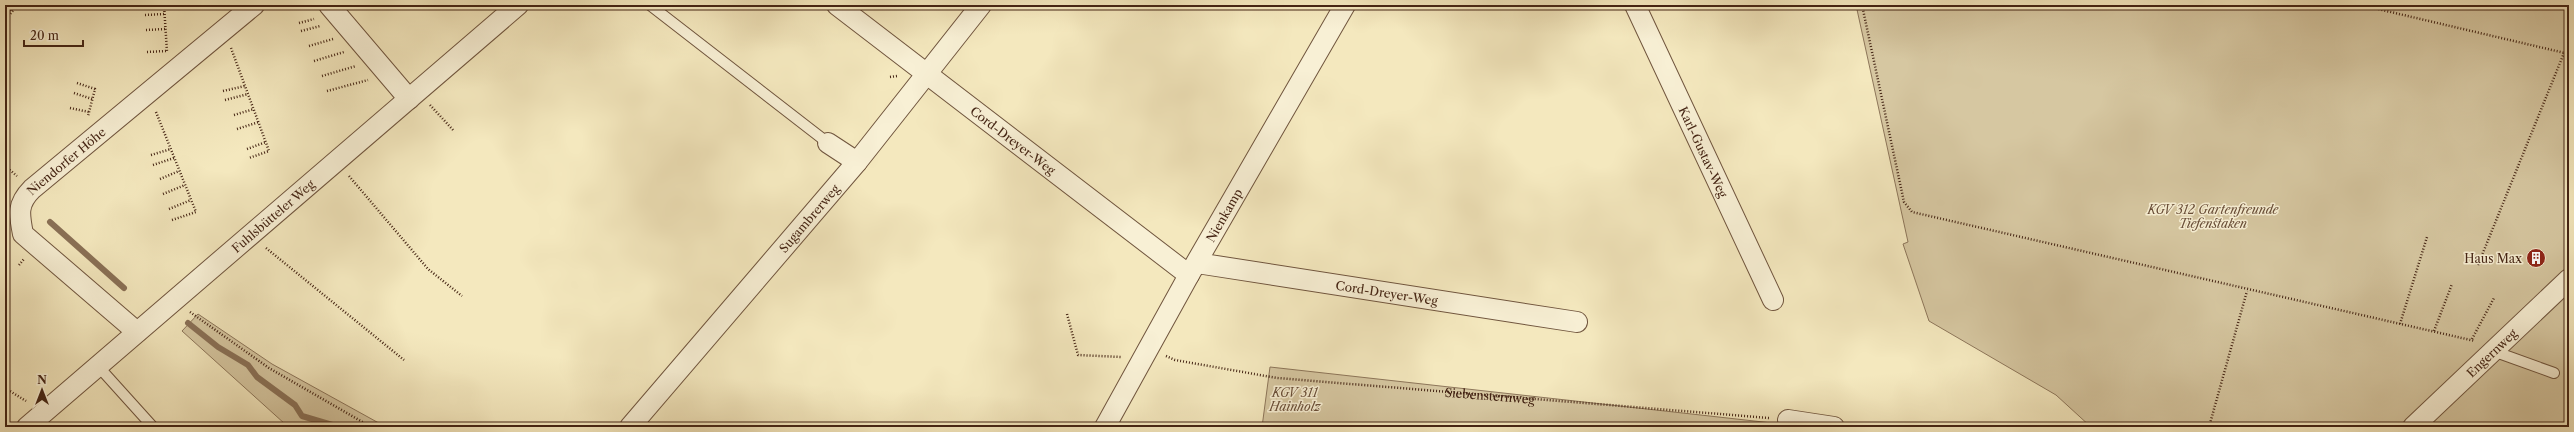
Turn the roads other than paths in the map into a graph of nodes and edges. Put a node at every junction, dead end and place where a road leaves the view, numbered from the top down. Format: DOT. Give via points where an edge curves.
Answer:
graph roads {
  1 [pos="254,5"];
  2 [pos="328,5"];
  3 [pos="518,5"];
  4 [pos="650,5"];
  5 [pos="837,5"];
  6 [pos="981,5"];
  7 [pos="1345,5"];
  8 [pos="1635,5"];
  9 [pos="927,73"];
  10 [pos="414,96"];
  11 [pos="828,143"];
  12 [pos="857,162"];
  13 [pos="1193,269"];
  14 [pos="2569,279"];
  15 [pos="1773,300"];
  16 [pos="1577,322"];
  17 [pos="137,332"];
  18 [pos="2493,351"];
  19 [pos="98,366"];
  20 [pos="2554,373"];
  21 [pos="1788,420"];
  22 [pos="27,427"];
  23 [pos="153,427"];
  24 [pos="630,427"];
  25 [pos="1105,427"];
  26 [pos="1834,427"];
  27 [pos="2413,427"];
  1 -- 17 [label="street, Niendorfer Höhe" via="32,189 26,195 19,211 23,234"];
  2 -- 10 [label="street" via="376,60"];
  3 -- 10 [label="street, Fuhlsbütteler Weg"];
  4 -- 11 [label="lane"];
  5 -- 9 [label="street, Cord-Dreyer-Weg"];
  6 -- 9 [label="street, Sugambrerweg"];
  7 -- 13 [label="street, Nienkamp"];
  8 -- 15 [label="street, Karl-Gustav-Weg"];
  9 -- 12 [label="street, Sugambrerweg"];
  9 -- 13 [label="street, Cord-Dreyer-Weg"];
  10 -- 17 [label="street, Fuhlsbütteler Weg"];
  11 -- 12 [label="street"];
  12 -- 24 [label="street, Sugambrerweg"];
  13 -- 16 [label="street, Cord-Dreyer-Weg"];
  13 -- 25 [label="street, Nienkamp"];
  14 -- 18 [label="street, Engernweg"];
  17 -- 19 [label="street, Fuhlsbütteler Weg"];
  18 -- 20 [label="lane"];
  18 -- 27 [label="street, Engernweg"];
  19 -- 22 [label="street, Fuhlsbütteler Weg"];
  19 -- 23 [label="lane"];
  21 -- 26 [label="street"];
}
